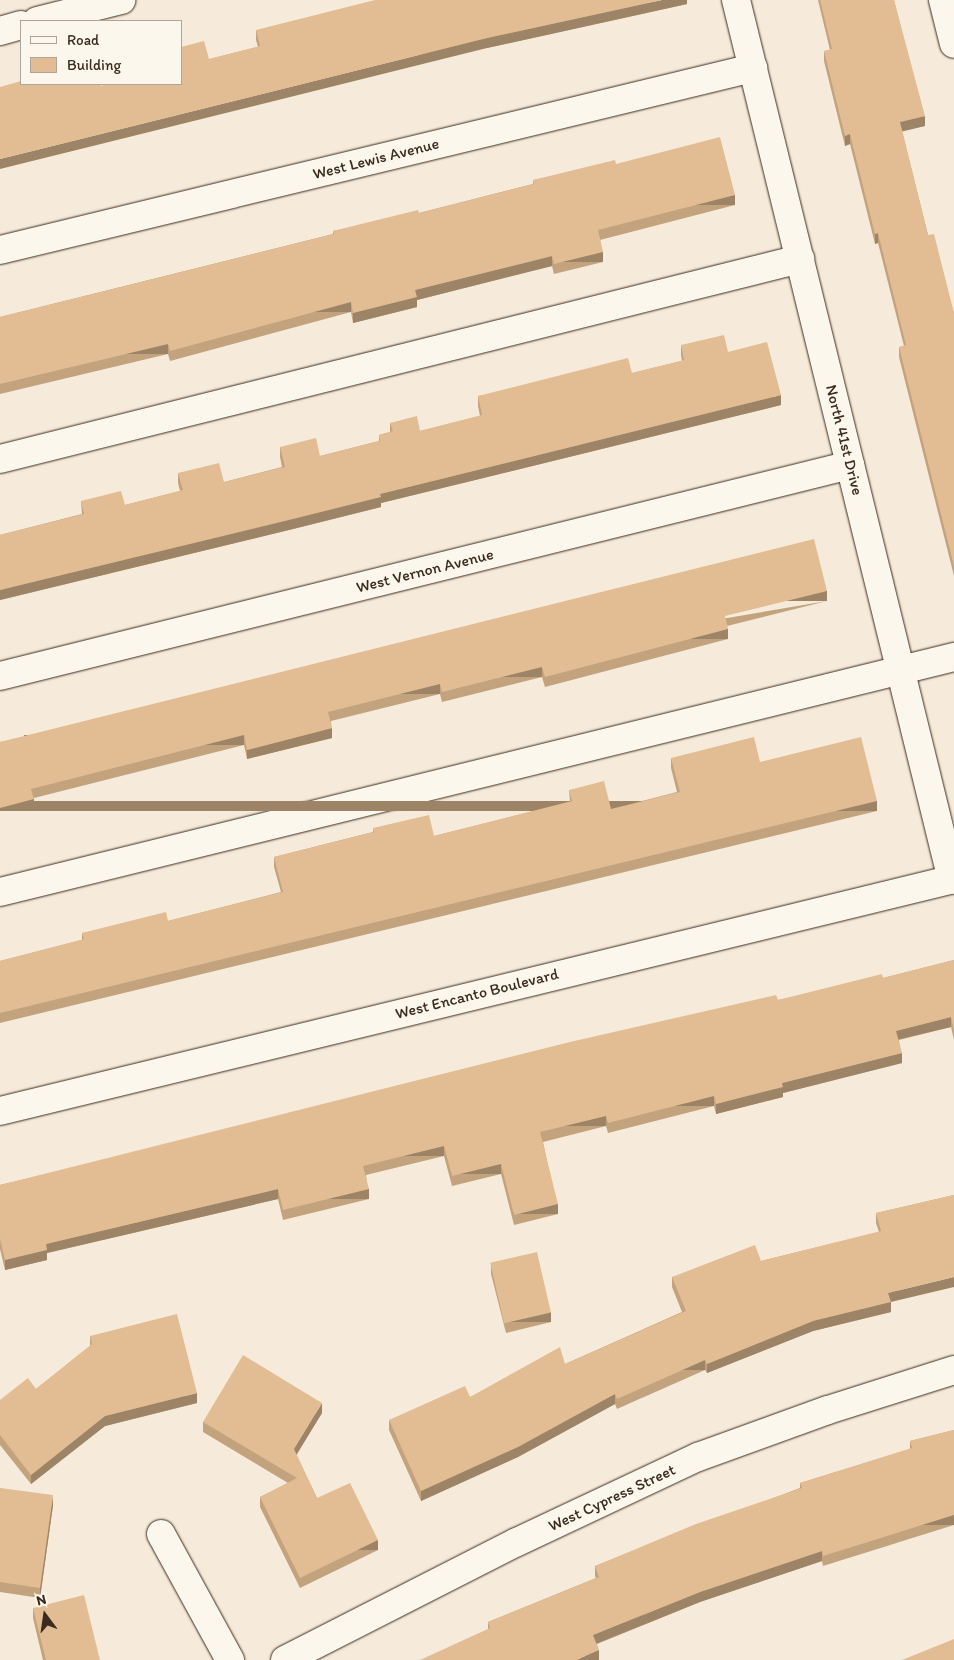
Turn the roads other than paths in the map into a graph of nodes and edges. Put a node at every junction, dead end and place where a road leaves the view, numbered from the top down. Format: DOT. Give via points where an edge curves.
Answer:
graph roads {
  1 [pos="121,0"];
  2 [pos="736,0"];
  3 [pos="943,0"];
  4 [pos="41,20"];
  5 [pos="20,25"];
  6 [pos="0,30"];
  7 [pos="954,44"];
  8 [pos="753,68"];
  9 [pos="0,250"];
  10 [pos="800,259"];
  11 [pos="0,459"];
  12 [pos="850,465"];
  13 [pos="954,657"];
  14 [pos="900,670"];
  15 [pos="0,676"];
  16 [pos="953,879"];
  17 [pos="0,892"];
  18 [pos="0,1111"];
  19 [pos="954,1370"];
  20 [pos="161,1534"];
  21 [pos="230,1660"];
  22 [pos="284,1660"];
  1 -- 4 [label="street"];
  2 -- 8 [label="street, North 41st Drive"];
  3 -- 7 [label="street"];
  5 -- 6 [label="street"];
  8 -- 9 [label="street, West Lewis Avenue"];
  8 -- 10 [label="street, North 41st Drive"];
  10 -- 11 [label="street"];
  10 -- 12 [label="street, North 41st Drive"];
  12 -- 14 [label="street, North 41st Drive"];
  12 -- 15 [label="street, West Vernon Avenue"];
  13 -- 14 [label="street"];
  14 -- 16 [label="street, North 41st Drive"];
  14 -- 17 [label="street"];
  16 -- 18 [label="street, West Encanto Boulevard"];
  19 -- 22 [label="street, West Cypress Street" via="828,1410 698,1458 517,1542"];
  20 -- 21 [label="street"];
}
